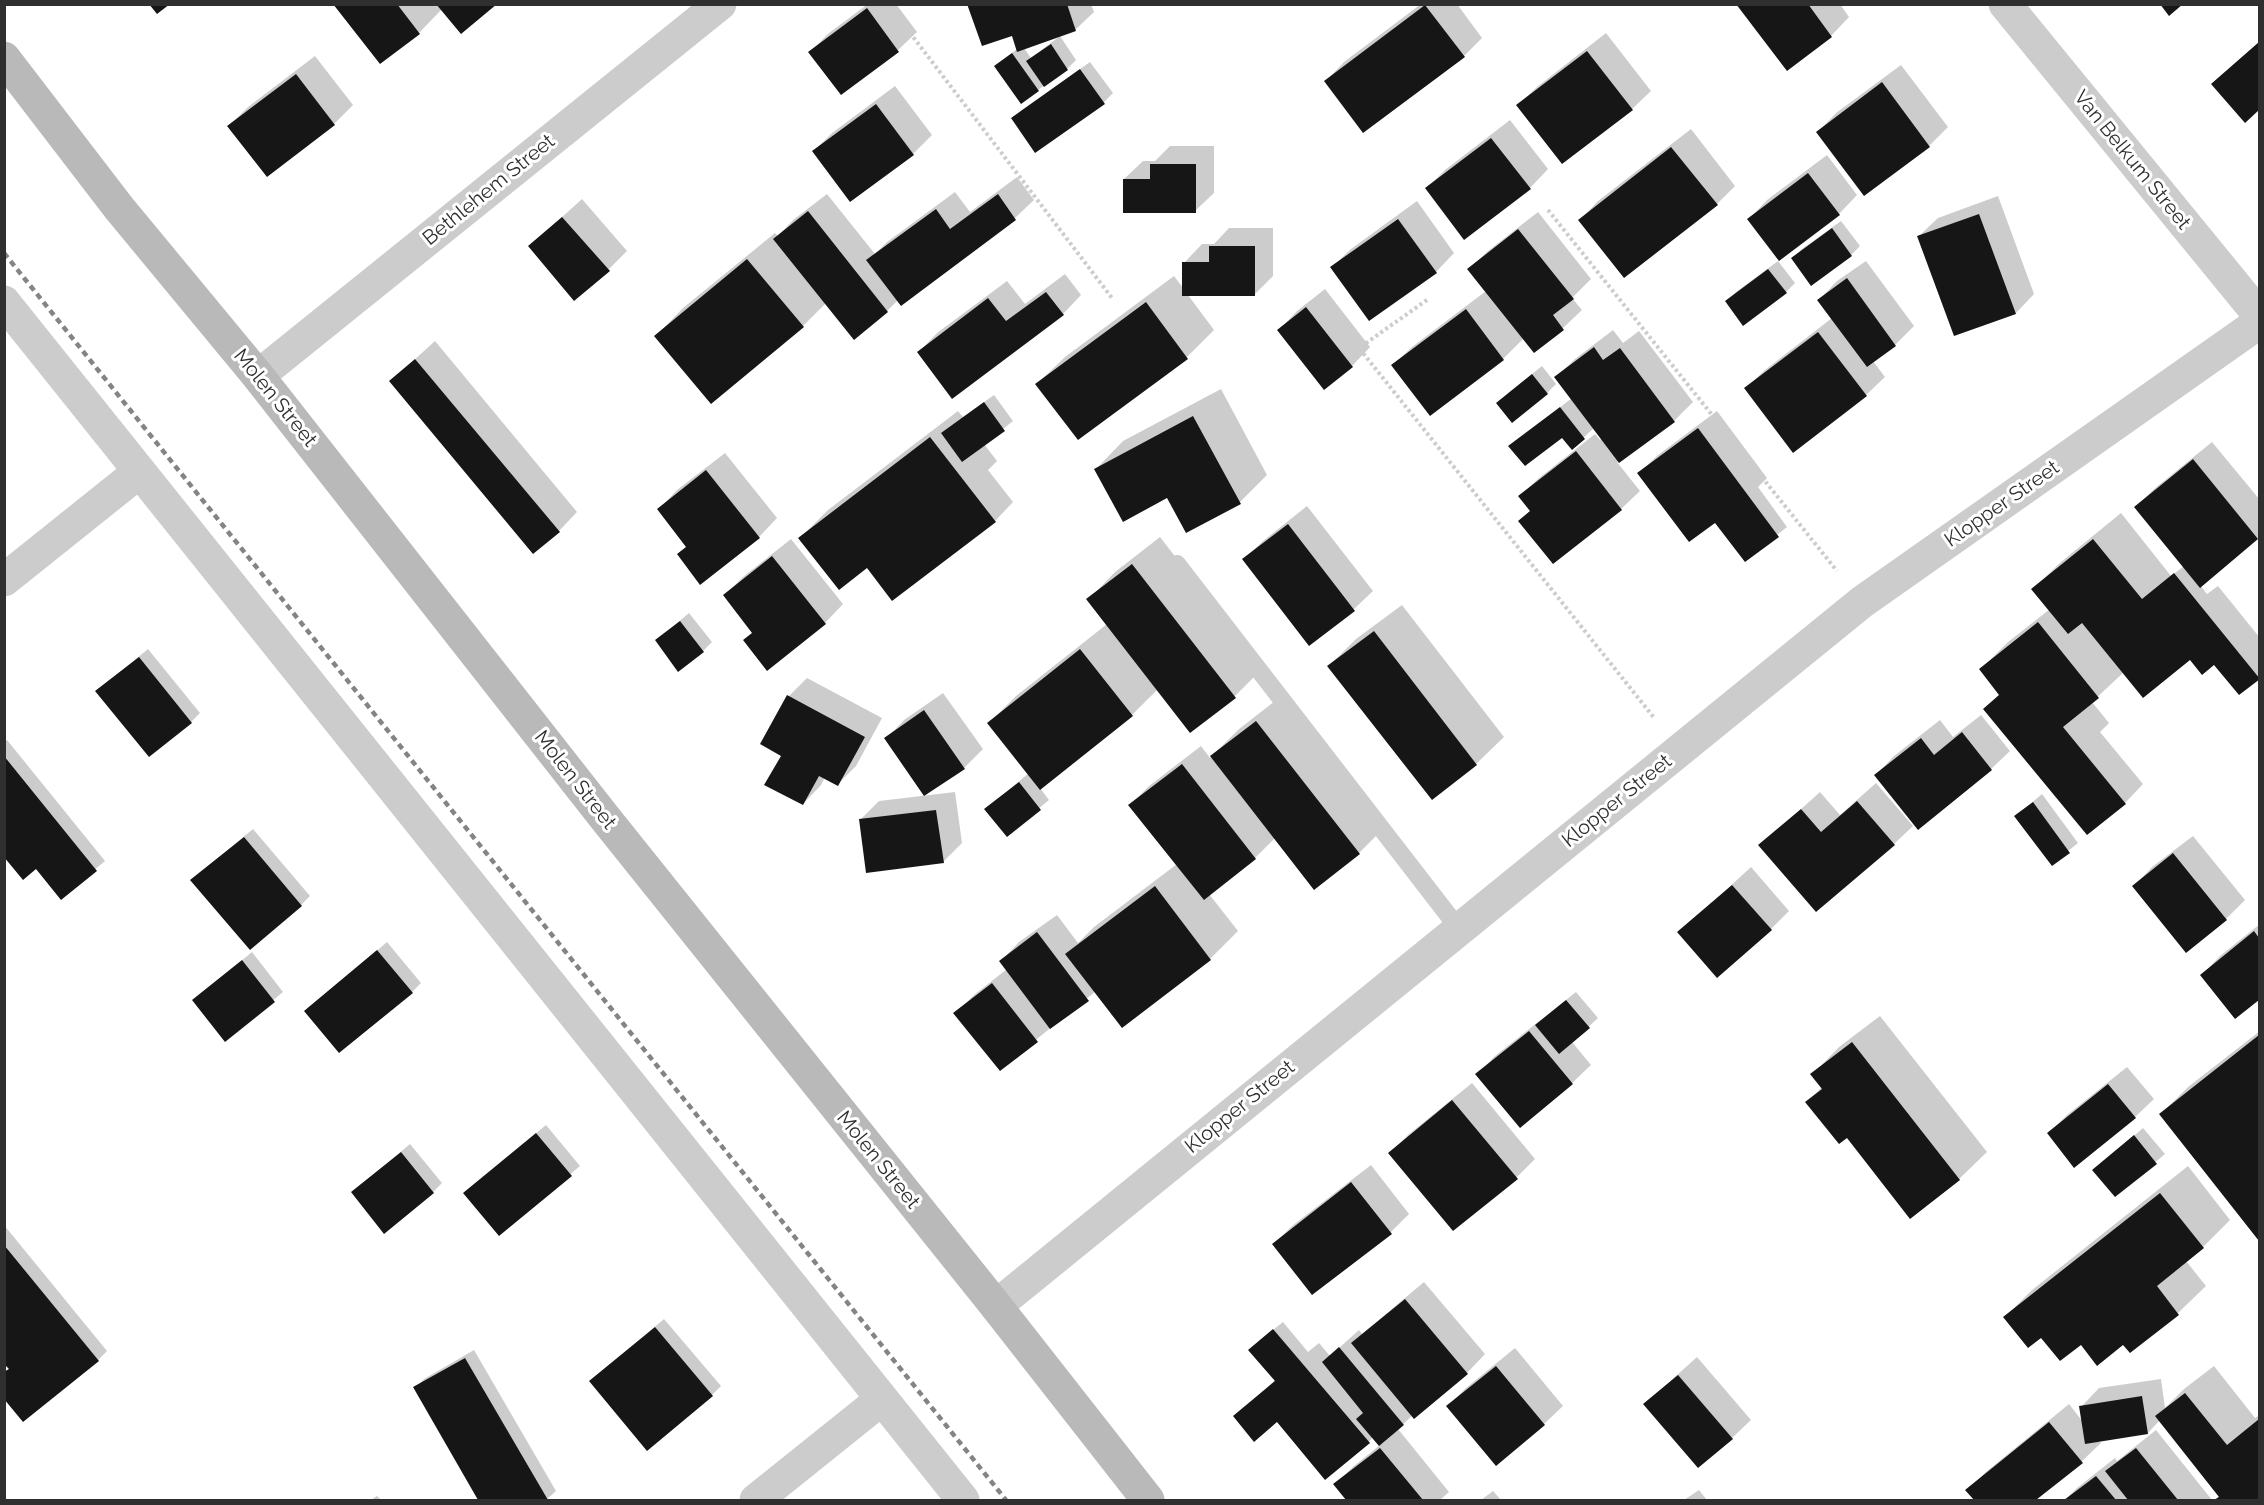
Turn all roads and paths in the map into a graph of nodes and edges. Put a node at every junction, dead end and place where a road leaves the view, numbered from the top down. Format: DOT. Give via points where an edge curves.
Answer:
graph roads {
  1 [pos="720,4"];
  2 [pos="888,4"];
  3 [pos="2005,4"];
  4 [pos="4,58"];
  5 [pos="1548,210"];
  6 [pos="1112,298"];
  7 [pos="1428,300"];
  8 [pos="4,302"];
  9 [pos="2259,316"];
  10 [pos="2259,322"];
  11 [pos="258,376"];
  12 [pos="139,472"];
  13 [pos="1177,564"];
  14 [pos="4,580"];
  15 [pos="1862,602"];
  16 [pos="1680,750"];
  17 [pos="1459,929"];
  18 [pos="996,1306"];
  19 [pos="882,1399"];
  20 [pos="756,1500"];
  21 [pos="963,1500"];
  22 [pos="1148,1500"];
  1 -- 11 [label="street, Bethlehem Street"];
  2 -- 6 [label="path"];
  3 -- 9 [label="street, Van Belkum Street"];
  4 -- 11 [label="street, Molen Street" via="119,208"];
  5 -- 15 [label="path"];
  7 -- 16 [label="path" via="1359,348"];
  8 -- 12 [label="street"];
  10 -- 15 [label="street, Klopper Street"];
  11 -- 18 [label="street, Molen Street" via="612,827"];
  12 -- 14 [label="street"];
  12 -- 19 [label="street"];
  13 -- 17 [label="lane"];
  15 -- 16 [label="street, Klopper Street"];
  16 -- 17 [label="street, Klopper Street"];
  17 -- 18 [label="street, Klopper Street"];
  18 -- 22 [label="street, Molen Street"];
  19 -- 20 [label="street"];
  19 -- 21 [label="street"];
}
